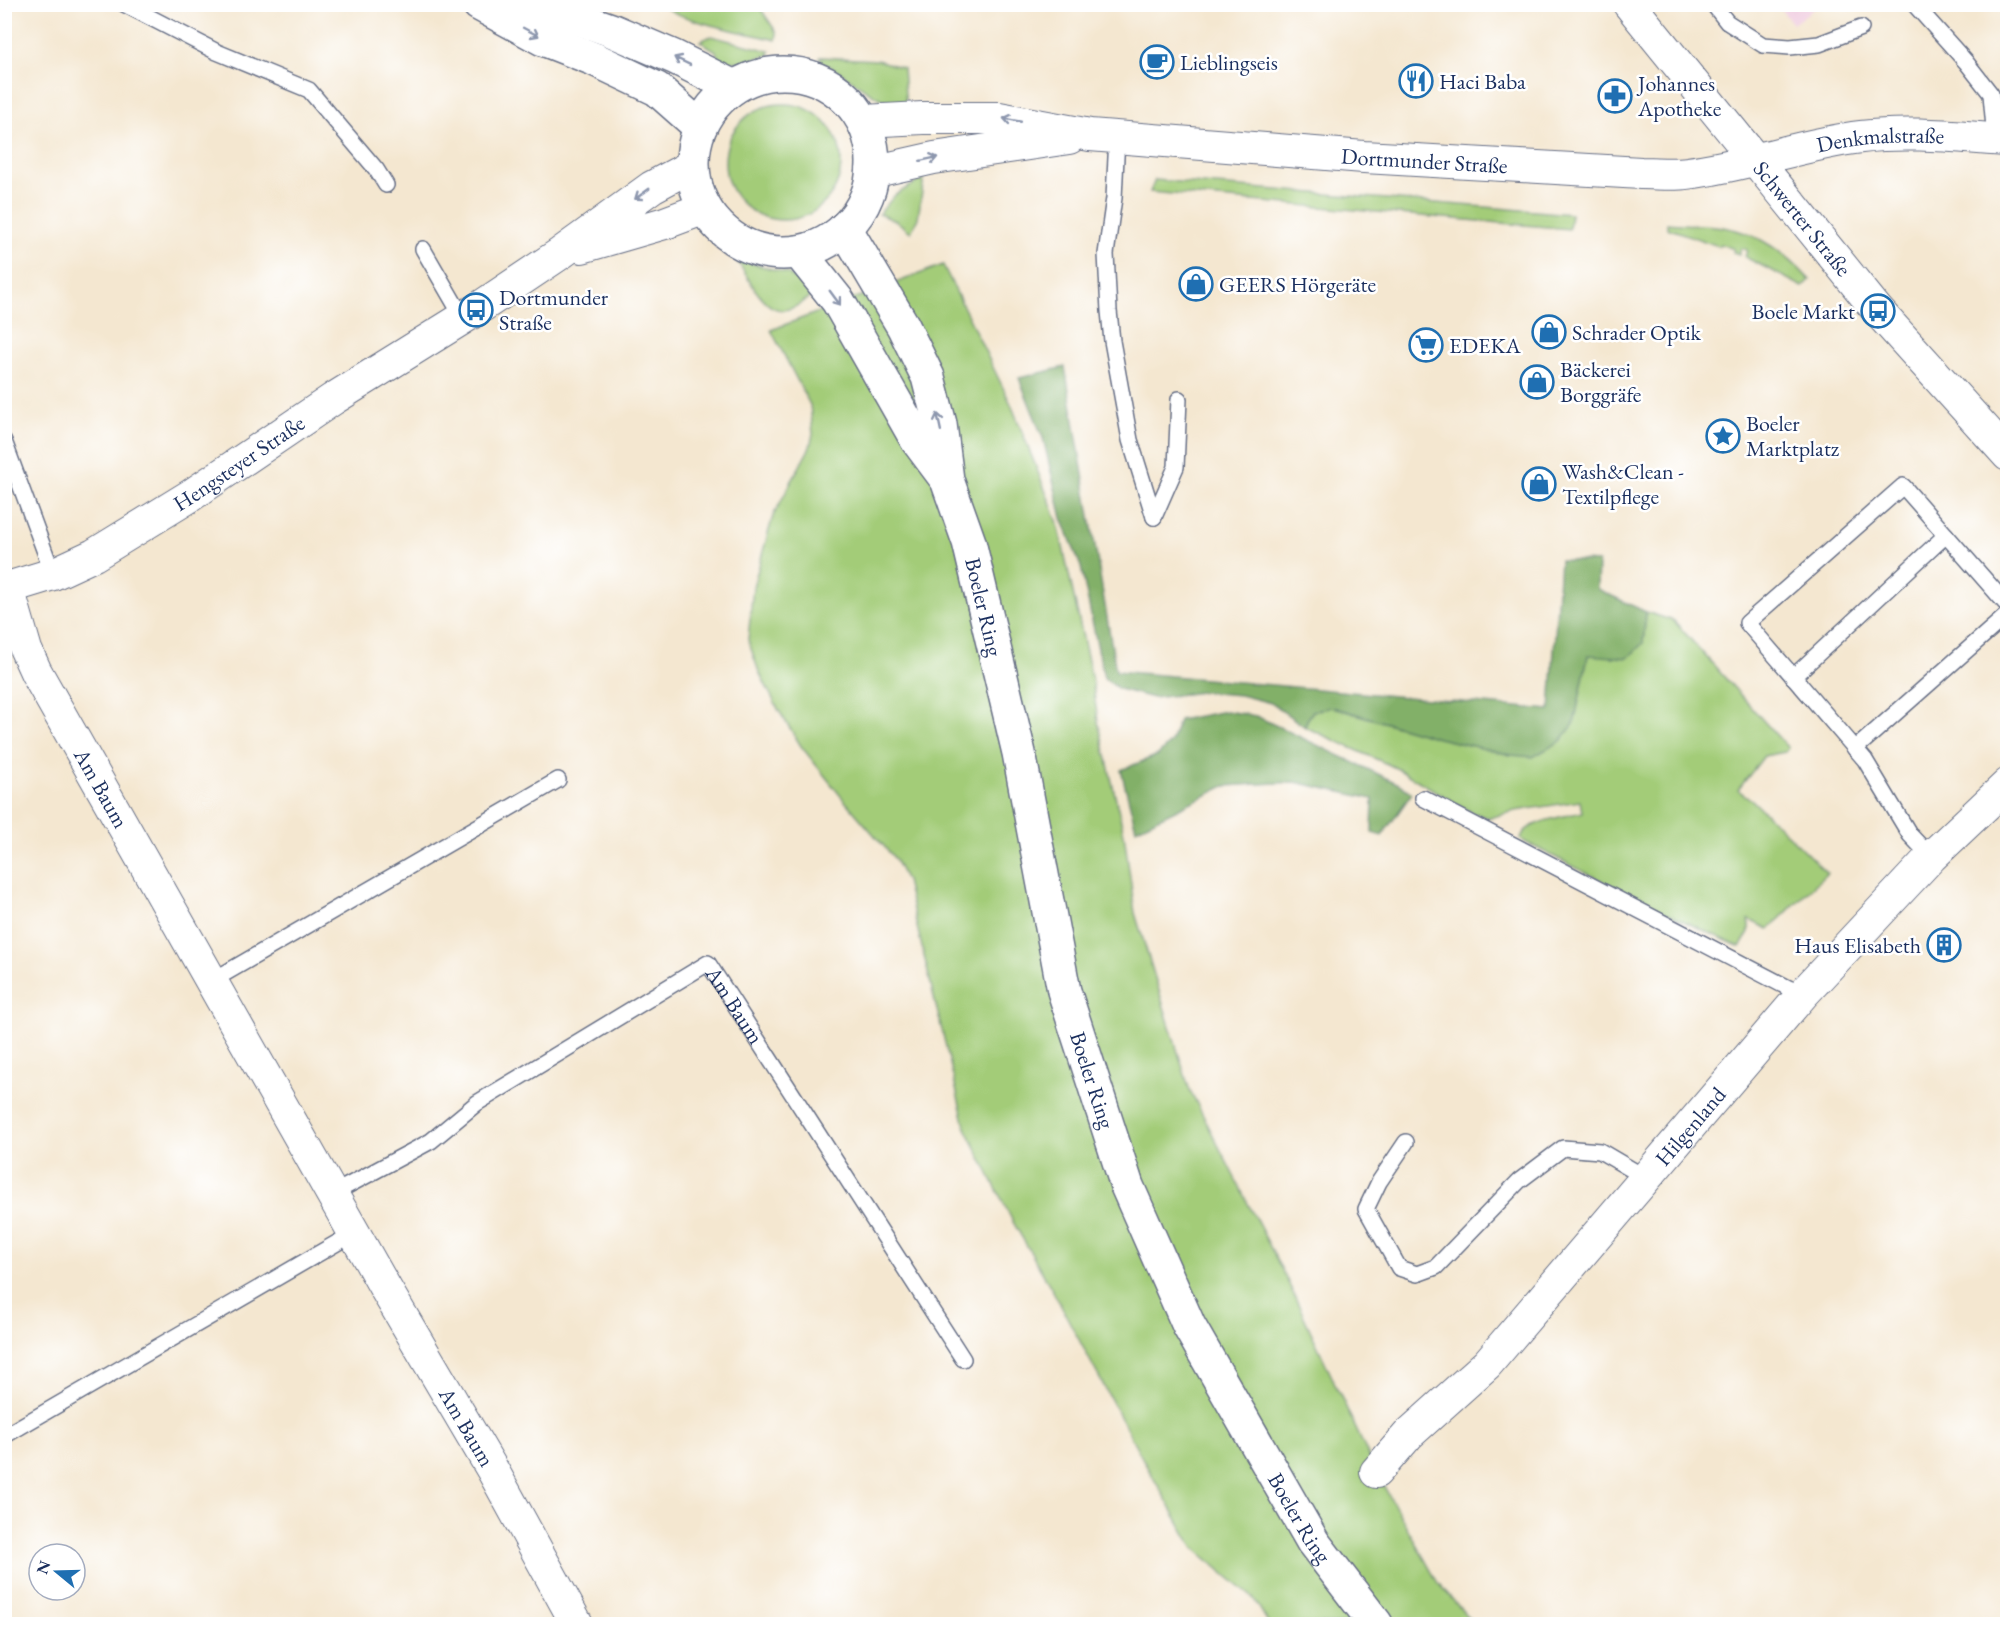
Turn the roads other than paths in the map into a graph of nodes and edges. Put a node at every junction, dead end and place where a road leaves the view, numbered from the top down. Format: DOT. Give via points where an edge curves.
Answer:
graph roads {
  1 [pos="124,4"];
  2 [pos="479,4"];
  3 [pos="517,4"];
  4 [pos="1629,4"];
  5 [pos="1713,4"];
  6 [pos="1914,4"];
  7 [pos="1861,28"];
  8 [pos="734,87"];
  9 [pos="863,121"];
  10 [pos="700,127"];
  11 [pos="1104,136"];
  12 [pos="2001,140"];
  13 [pos="1757,160"];
  14 [pos="693,165"];
  15 [pos="873,172"];
  16 [pos="386,185"];
  17 [pos="705,208"];
  18 [pos="845,228"];
  19 [pos="423,249"];
  20 [pos="799,252"];
  21 [pos="561,253"];
  22 [pos="463,318"];
  23 [pos="1179,399"];
  24 [pos="4,441"];
  25 [pos="2007,455"];
  26 [pos="947,480"];
  27 [pos="1946,535"];
  28 [pos="54,574"];
  29 [pos="6,589"];
  30 [pos="2007,606"];
  31 [pos="2007,614"];
  32 [pos="1793,677"];
  33 [pos="1855,749"];
  34 [pos="558,780"];
  35 [pos="2007,784"];
  36 [pos="1423,798"];
  37 [pos="1931,857"];
  38 [pos="210,982"];
  39 [pos="1802,995"];
  40 [pos="1406,1142"];
  41 [pos="1646,1178"];
  42 [pos="332,1194"];
  43 [pos="354,1233"];
  44 [pos="963,1359"];
  45 [pos="4,1436"];
  46 [pos="1376,1472"];
  47 [pos="577,1624"];
  48 [pos="1376,1624"];
  1 -- 16 [label="lane" via="217,52 309,90"];
  2 -- 10 [label="main road, one-way" via="543,39 657,89"];
  8 -- 3 [label="main road, one-way" via="611,30 554,10"];
  4 -- 13 [label="street, Schwerter Straße"];
  5 -- 7 [label="lane" via="1727,22 1762,45 1819,44"];
  6 -- 12 [label="lane" via="1991,94"];
  8 -- 9 [label="main road" via="782,72 810,77 845,98"];
  8 -- 10 [label="main road" via="718,100"];
  11 -- 9 [label="street, Dortmunder Straße, one-way" via="999,118"];
  9 -- 15 [label="main road" via="872,146"];
  10 -- 14 [label="main road"];
  11 -- 13 [label="street, Dortmunder Straße" via="1364,157 1641,173 1685,174"];
  15 -- 11 [label="street, Dortmunder Straße, one-way" via="934,158"];
  11 -- 23 [label="lane" via="1114,198 1106,254 1112,341 1130,440 1154,517 1176,467"];
  12 -- 13 [label="street, Denkmalstraße" via="1908,134 1862,137"];
  13 -- 25 [label="street, Schwerter Straße" via="1878,311"];
  14 -- 17 [label="main road"];
  14 -- 21 [label="street, Hengsteyer Straße, one-way" via="652,187"];
  15 -- 18 [label="main road" via="862,207"];
  17 -- 20 [label="main road" via="714,221 741,243 777,253"];
  17 -- 21 [label="street, Hengsteyer Straße"];
  18 -- 20 [label="main road" via="824,243"];
  26 -- 18 [label="main road, Boeler Ring, one-way" via="940,424 928,377"];
  19 -- 22 [label="lane"];
  20 -- 26 [label="main road, Boeler Ring, one-way" via="838,301 917,440"];
  21 -- 22 [label="street, Hengsteyer Straße"];
  22 -- 28 [label="street, Hengsteyer Straße" via="333,399 181,502 94,555"];
  24 -- 28 [label="lane"];
  26 -- 48 [label="main road, Boeler Ring" via="969,542 1017,742 1064,991 1127,1186 1189,1326 1313,1542"];
  27 -- 30 [label="lane"];
  27 -- 32 [label="lane"];
  27 -- 32 [label="lane" via="1903,486 1747,623"];
  28 -- 29 [label="street, Hengsteyer Straße"];
  29 -- 38 [label="street, Am Baum" via="36,672"];
  31 -- 33 [label="lane"];
  32 -- 33 [label="lane"];
  33 -- 37 [label="lane" via="1910,835"];
  34 -- 38 [label="lane"];
  35 -- 37 [label="street, Hilgenland"];
  36 -- 39 [label="lane"];
  37 -- 39 [label="street, Hilgenland"];
  38 -- 42 [label="street, Am Baum"];
  39 -- 41 [label="street, Hilgenland"];
  40 -- 41 [label="lane" via="1366,1209 1399,1268 1417,1275 1436,1267 1519,1181 1563,1148 1600,1151"];
  41 -- 46 [label="street, Hilgenland" via="1487,1364 1409,1434"];
  42 -- 43 [label="street, Am Baum"];
  42 -- 44 [label="lane, Am Baum" via="431,1141 477,1103 708,963"];
  43 -- 45 [label="lane"];
  43 -- 47 [label="street, Am Baum"];
}
